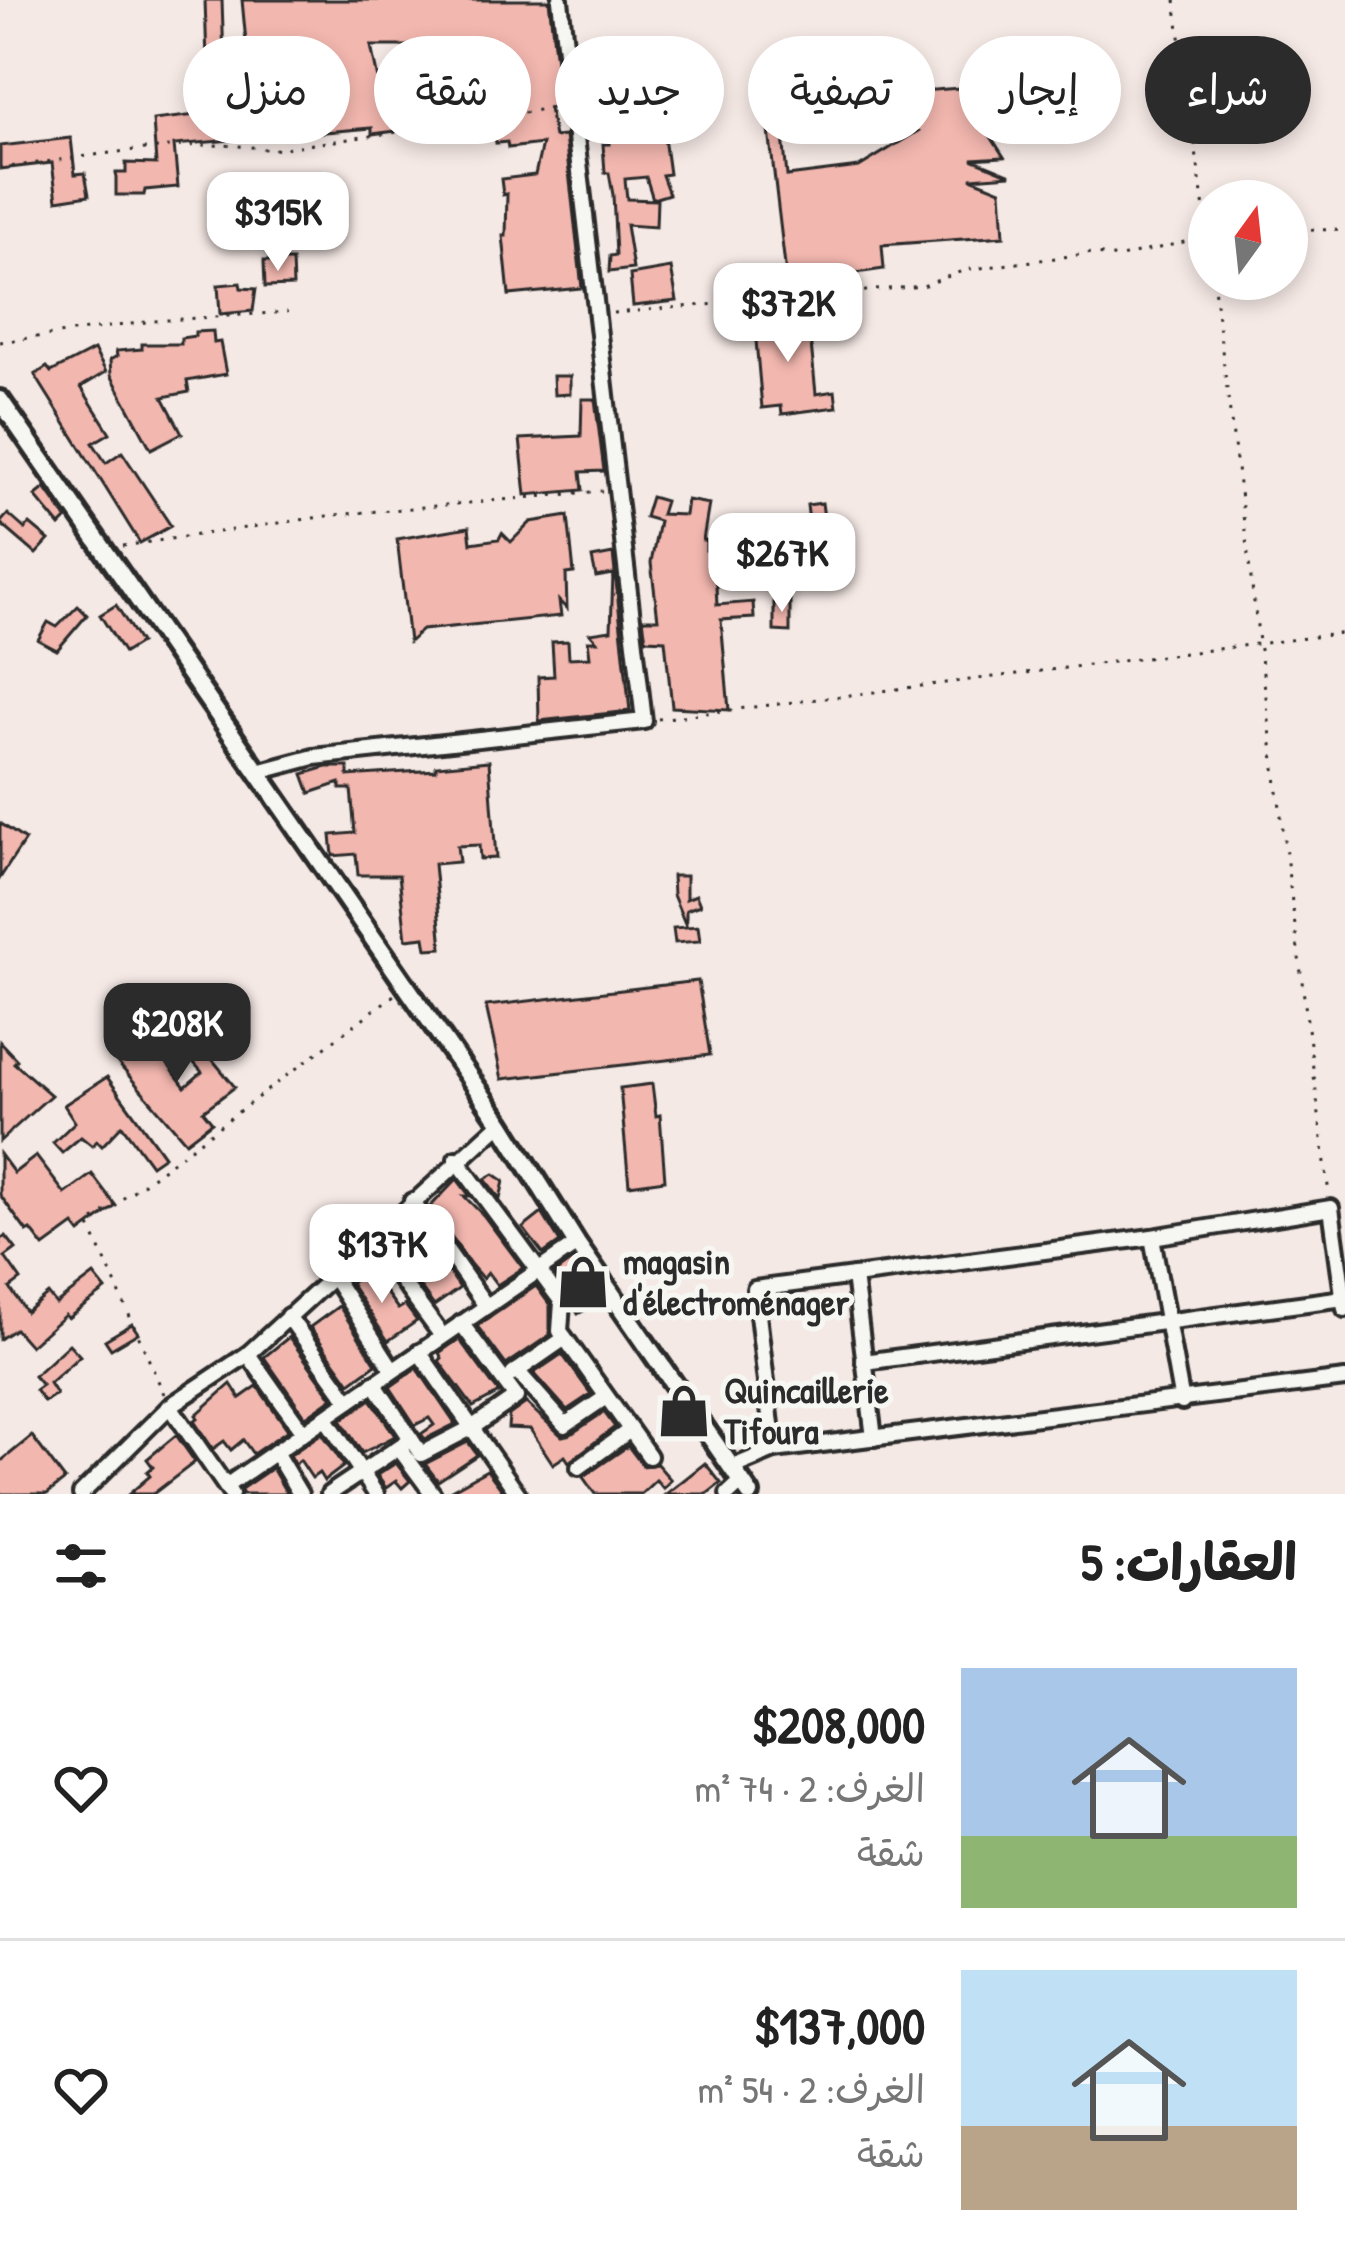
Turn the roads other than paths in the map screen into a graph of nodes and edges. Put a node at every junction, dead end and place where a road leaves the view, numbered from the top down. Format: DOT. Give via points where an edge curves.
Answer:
graph roads {
  1 [pos="560,0"];
  2 [pos="0,400"];
  3 [pos="258,772"];
  4 [pos="501,1123"];
  5 [pos="456,1159"];
  6 [pos="412,1201"];
  7 [pos="1152,1237"];
  8 [pos="370,1239"];
  9 [pos="577,1244"];
  10 [pos="536,1271"];
  11 [pos="332,1275"];
  12 [pos="854,1276"];
  13 [pos="1344,1298"];
  14 [pos="486,1306"];
  15 [pos="1345,1309"];
  16 [pos="288,1316"];
  17 [pos="1166,1322"];
  18 [pos="461,1323"];
  19 [pos="442,1336"];
  20 [pos="565,1338"];
  21 [pos="418,1352"];
  22 [pos="248,1354"];
  23 [pos="865,1363"];
  24 [pos="393,1370"];
  25 [pos="510,1376"];
  26 [pos="1345,1379"];
  27 [pos="374,1383"];
  28 [pos="606,1396"];
  29 [pos="349,1401"];
  30 [pos="1182,1402"];
  31 [pos="170,1406"];
  32 [pos="325,1418"];
  33 [pos="472,1427"];
  34 [pos="630,1430"];
  35 [pos="303,1432"];
  36 [pos="874,1438"];
  37 [pos="405,1444"];
  38 [pos="774,1450"];
  39 [pos="275,1452"];
  40 [pos="649,1456"];
  41 [pos="579,1467"];
  42 [pos="361,1472"];
  43 [pos="738,1484"];
  44 [pos="229,1490"];
  45 [pos="81,1494"];
  46 [pos="299,1494"];
  47 [pos="329,1494"];
  48 [pos="376,1494"];
  49 [pos="433,1494"];
  50 [pos="518,1494"];
  1 -- 3 [label="street" via="644,721 314,757"];
  2 -- 3 [label="main road"];
  3 -- 4 [label="main road"];
  4 -- 5 [label="street"];
  4 -- 9 [label="main road"];
  5 -- 6 [label="street"];
  5 -- 10 [label="street"];
  6 -- 8 [label="street"];
  6 -- 14 [label="street"];
  7 -- 12 [label="street"];
  7 -- 13 [label="street" via="1331,1208"];
  7 -- 17 [label="street"];
  8 -- 11 [label="street"];
  8 -- 19 [label="street"];
  9 -- 10 [label="street"];
  9 -- 43 [label="main road"];
  10 -- 14 [label="street"];
  10 -- 20 [label="street" via="562,1302"];
  11 -- 16 [label="street"];
  11 -- 24 [label="street"];
  12 -- 23 [label="street"];
  12 -- 38 [label="street" via="755,1289"];
  13 -- 15 [label="street"];
  13 -- 17 [label="street"];
  14 -- 18 [label="street"];
  16 -- 22 [label="street"];
  16 -- 29 [label="street"];
  17 -- 23 [label="street"];
  17 -- 30 [label="street"];
  18 -- 19 [label="street"];
  18 -- 25 [label="street"];
  19 -- 21 [label="street"];
  20 -- 25 [label="street"];
  20 -- 28 [label="street"];
  21 -- 24 [label="street"];
  21 -- 33 [label="street"];
  22 -- 31 [label="street"];
  22 -- 35 [label="street"];
  23 -- 36 [label="street"];
  24 -- 27 [label="street"];
  25 -- 28 [label="street" via="565,1425"];
  25 -- 33 [label="street" via="516,1397"];
  26 -- 30 [label="street"];
  27 -- 29 [label="street"];
  27 -- 37 [label="street"];
  28 -- 34 [label="street"];
  29 -- 32 [label="street"];
  30 -- 36 [label="street"];
  31 -- 44 [label="street"];
  31 -- 45 [label="street"];
  32 -- 35 [label="street"];
  32 -- 42 [label="street"];
  33 -- 37 [label="street" via="422,1454"];
  33 -- 50 [label="street"];
  34 -- 40 [label="street"];
  34 -- 41 [label="street"];
  35 -- 39 [label="street"];
  36 -- 38 [label="street"];
  37 -- 42 [label="street"];
  37 -- 49 [label="street"];
  38 -- 43 [label="street"];
  39 -- 44 [label="street"];
  39 -- 46 [label="street"];
  42 -- 47 [label="street"];
  42 -- 48 [label="street"];
}
